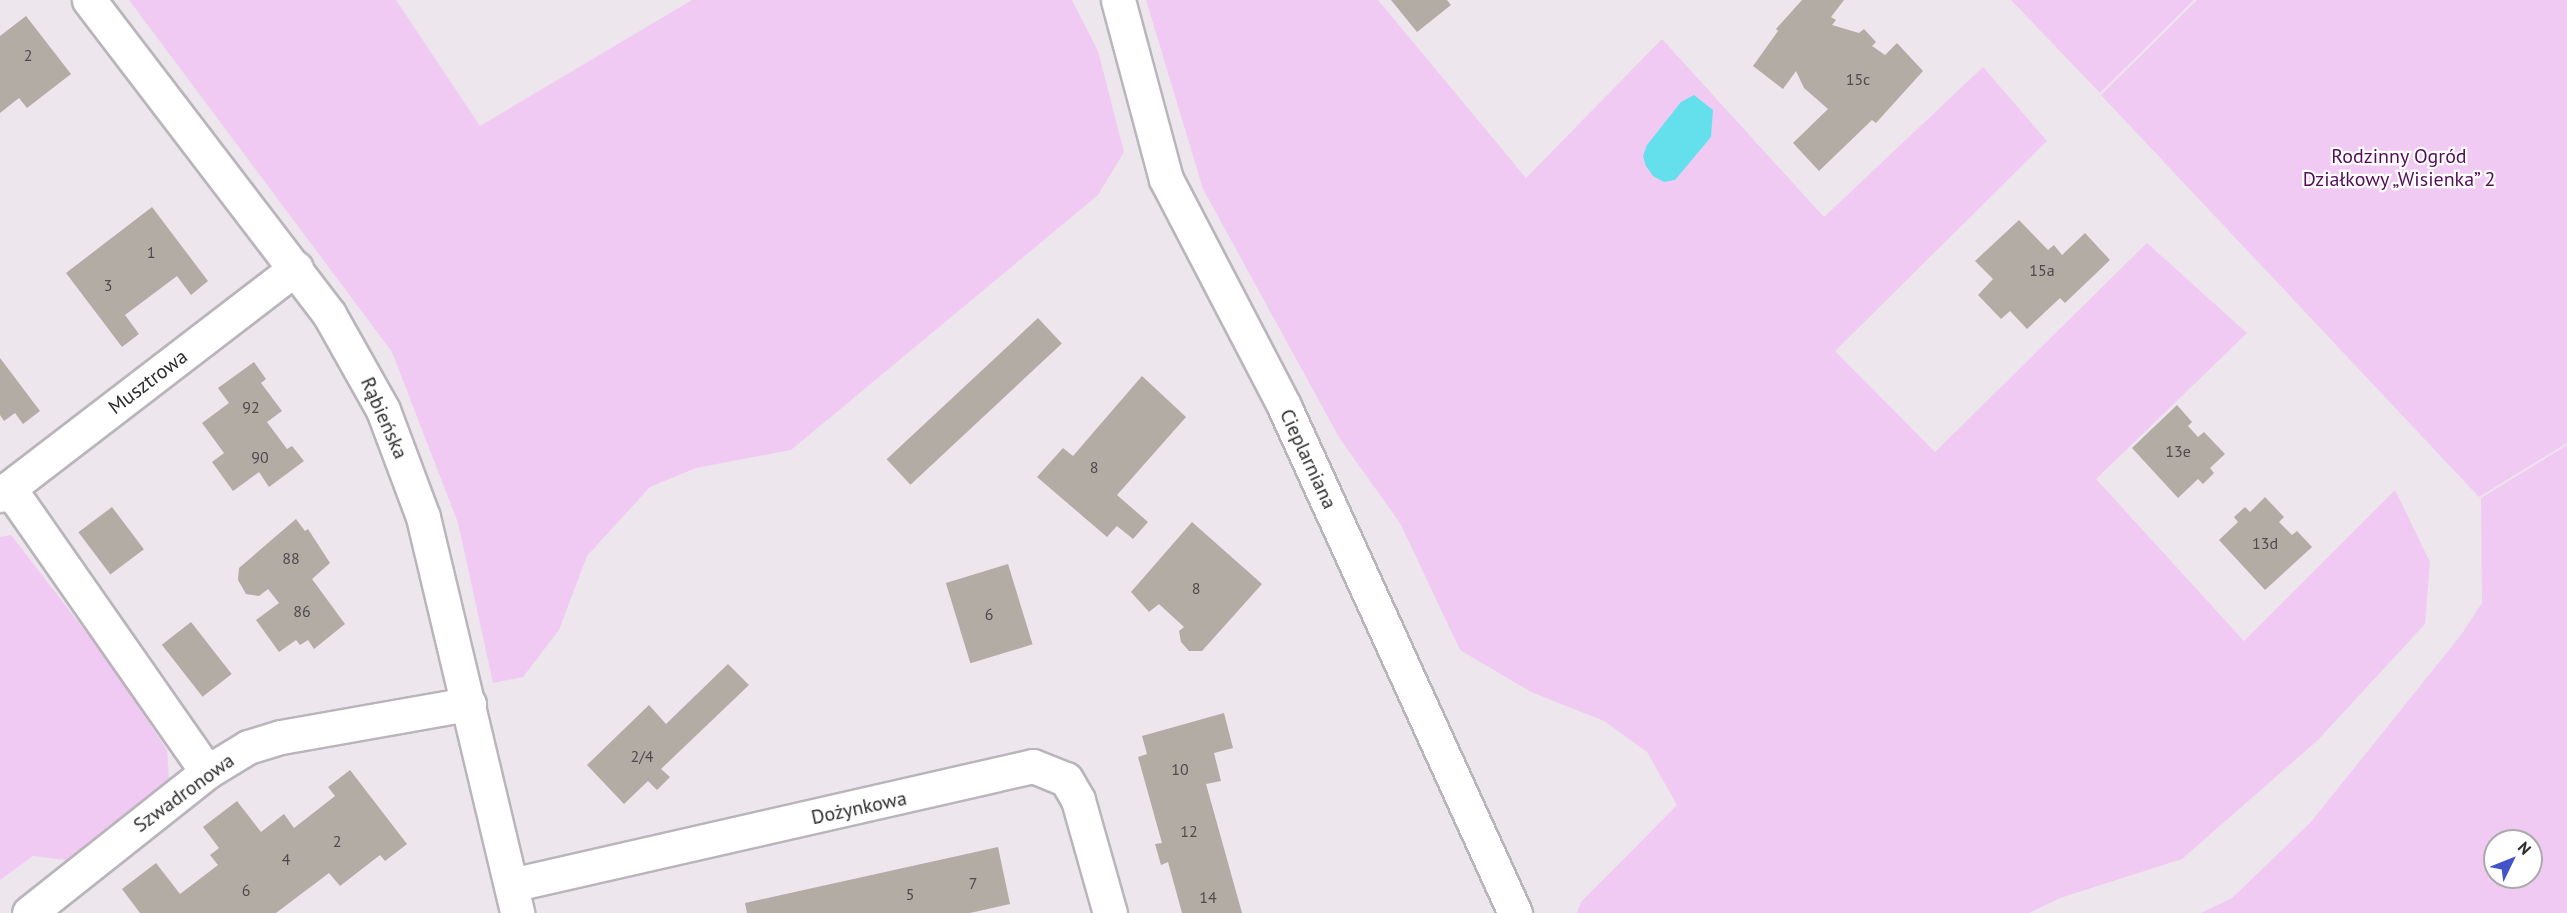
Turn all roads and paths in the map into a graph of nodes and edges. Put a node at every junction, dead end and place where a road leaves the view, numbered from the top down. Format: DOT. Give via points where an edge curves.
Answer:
graph roads {
  1 [pos="89,0"];
  2 [pos="1118,0"];
  3 [pos="296,268"];
  4 [pos="5,491"];
  5 [pos="469,704"];
  6 [pos="207,772"];
  7 [pos="514,899"];
  8 [pos="29,913"];
  9 [pos="1110,913"];
  10 [pos="1515,913"];
  1 -- 3 [label="street, Rąbieńska"];
  2 -- 10 [label="street, Cieplarniana" via="1166,179 1284,406"];
  3 -- 4 [label="street, Musztrowa"];
  3 -- 5 [label="street, Rąbieńska" via="360,365 393,433 423,517"];
  4 -- 6 [label="street"];
  5 -- 6 [label="street, Szwadronowa" via="281,737 248,747"];
  5 -- 7 [label="street, Rąbieńska"];
  6 -- 8 [label="street, Szwadronowa"];
  7 -- 9 [label="street, Dożynkowa" via="1033,766 1066,779 1078,800"];
}
